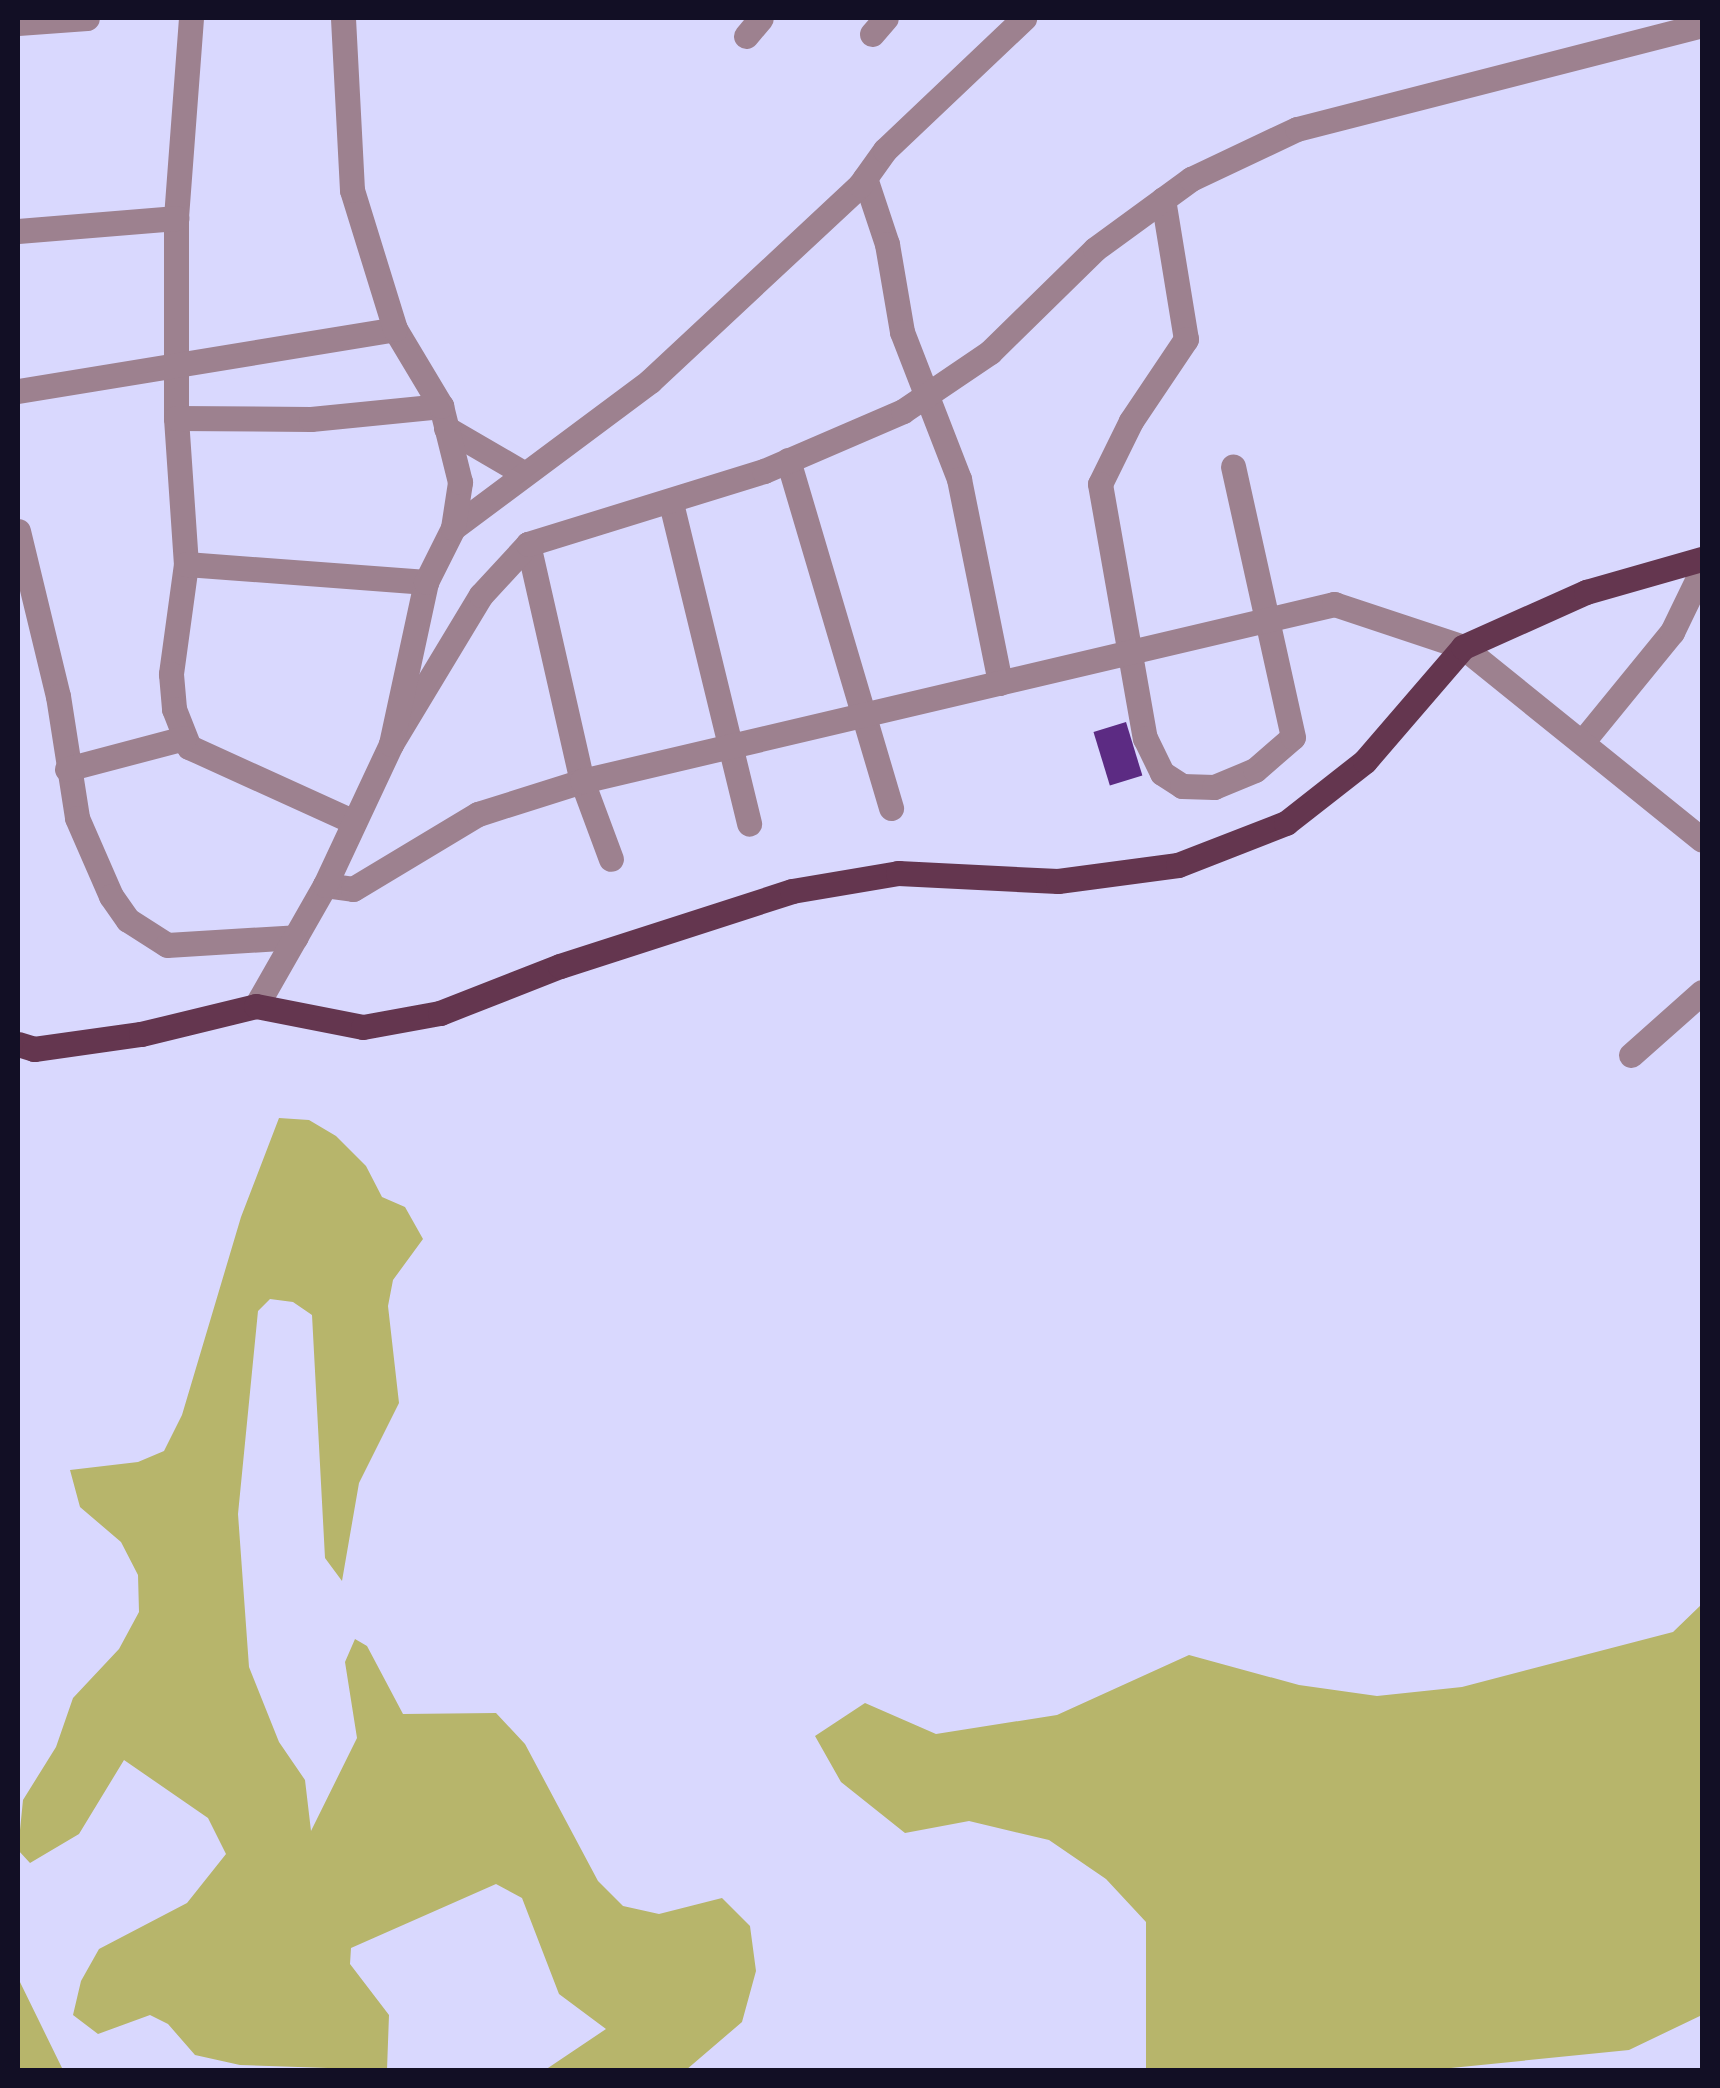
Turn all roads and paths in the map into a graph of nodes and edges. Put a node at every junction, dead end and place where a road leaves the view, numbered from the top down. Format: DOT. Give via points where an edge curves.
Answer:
graph roads {
  1 [pos="87,18"];
  2 [pos="192,18"];
  3 [pos="343,18"];
  4 [pos="1024,18"];
  5 [pos="19,21"];
  6 [pos="1702,25"];
  7 [pos="865,178"];
  8 [pos="1163,199"];
  9 [pos="176,218"];
  10 [pos="18,231"];
  11 [pos="395,330"];
  12 [pos="174,365"];
  13 [pos="18,391"];
  14 [pos="925,395"];
  15 [pos="443,417"];
  16 [pos="176,418"];
  17 [pos="788,460"];
  18 [pos="1233,467"];
  19 [pos="525,474"];
  20 [pos="671,504"];
  21 [pos="453,528"];
  22 [pos="18,530"];
  23 [pos="528,544"];
  24 [pos="1702,558"];
  25 [pos="186,564"];
  26 [pos="1702,570"];
  27 [pos="426,582"];
  28 [pos="1269,619"];
  29 [pos="1463,648"];
  30 [pos="1132,652"];
  31 [pos="1000,682"];
  32 [pos="862,715"];
  33 [pos="184,738"];
  34 [pos="1584,741"];
  35 [pos="391,744"];
  36 [pos="728,746"];
  37 [pos="67,769"];
  38 [pos="582,781"];
  39 [pos="892,808"];
  40 [pos="354,822"];
  41 [pos="748,824"];
  42 [pos="1698,824"];
  43 [pos="611,860"];
  44 [pos="325,885"];
  45 [pos="296,937"];
  46 [pos="1702,992"];
  47 [pos="256,1006"];
  48 [pos="26,1046"];
  49 [pos="1632,1054"];
  1 -- 5 [label="street"];
  2 -- 9 [label="street"];
  3 -- 11 [label="street" via="352,190"];
  4 -- 7 [label="street" via="885,150"];
  6 -- 8 [label="street" via="1297,129 1190,179"];
  7 -- 14 [label="street" via="887,244 902,332"];
  7 -- 19 [label="street" via="650,380"];
  8 -- 14 [label="street" via="1095,249 990,352"];
  8 -- 30 [label="street" via="1186,339 1130,421 1100,484"];
  9 -- 10 [label="street"];
  9 -- 12 [label="street"];
  11 -- 12 [label="street"];
  11 -- 15 [label="street"];
  12 -- 13 [label="street"];
  12 -- 16 [label="street"];
  14 -- 17 [label="street"];
  14 -- 31 [label="street" via="959,479"];
  15 -- 16 [label="street"];
  15 -- 19 [label="street"];
  15 -- 21 [label="street" via="460,482"];
  16 -- 25 [label="street"];
  17 -- 20 [label="street"];
  17 -- 32 [label="street"];
  18 -- 28 [label="street"];
  19 -- 21 [label="street"];
  20 -- 23 [label="street"];
  20 -- 36 [label="street"];
  21 -- 27 [label="street"];
  22 -- 37 [label="street" via="58,696"];
  23 -- 35 [label="street" via="481,595"];
  23 -- 38 [label="street"];
  24 -- 29 [label="main road" via="1586,592"];
  25 -- 27 [label="street"];
  25 -- 33 [label="street" via="171,674"];
  26 -- 34 [label="street" via="1672,632"];
  27 -- 35 [label="street"];
  28 -- 29 [label="street" via="1334,604"];
  28 -- 30 [label="street"];
  28 -- 30 [label="street" via="1293,736 1255,770 1214,787 1182,786 1162,772 1145,738"];
  29 -- 34 [label="street"];
  29 -- 47 [label="main road" via="1366,761 1286,823 1178,864 1058,881 898,873 792,890 440,1013 364,1027"];
  30 -- 31 [label="street"];
  31 -- 32 [label="street"];
  32 -- 36 [label="street"];
  32 -- 39 [label="street"];
  33 -- 37 [label="street"];
  33 -- 40 [label="street" via="211,759"];
  34 -- 42 [label="street"];
  35 -- 40 [label="street"];
  36 -- 38 [label="street"];
  36 -- 41 [label="street"];
  37 -- 45 [label="street" via="95,867 128,920 150,938 192,945"];
  38 -- 43 [label="street"];
  38 -- 44 [label="street" via="478,814 353,889"];
  40 -- 44 [label="street"];
  44 -- 45 [label="street"];
  45 -- 47 [label="street"];
  46 -- 49 [label="street"];
  47 -- 48 [label="main road" via="141,1034"];
}
